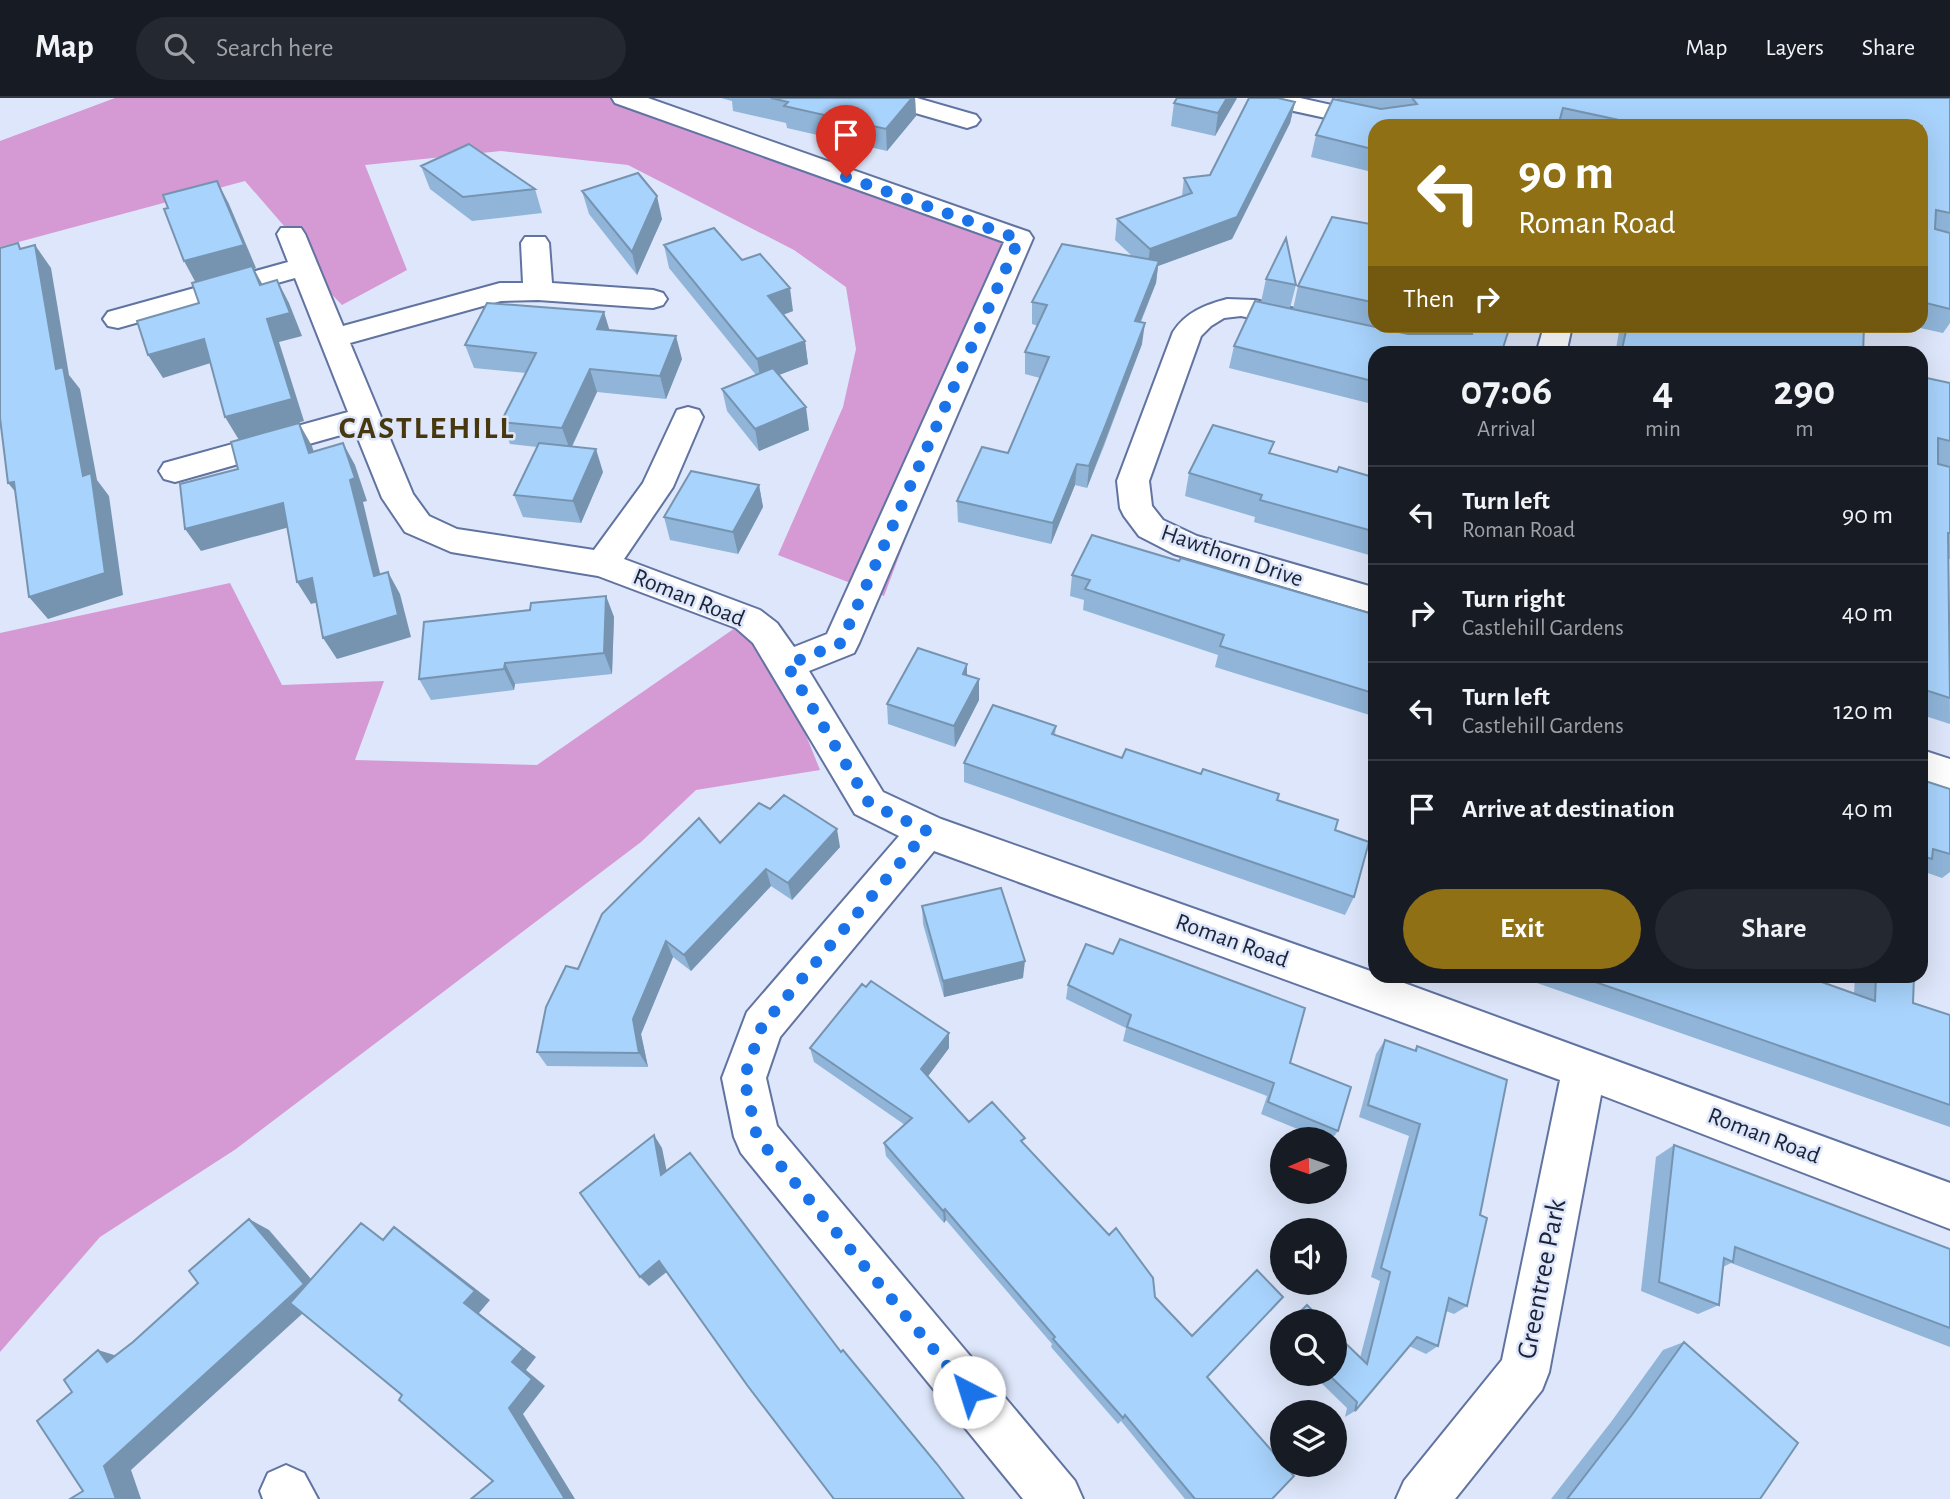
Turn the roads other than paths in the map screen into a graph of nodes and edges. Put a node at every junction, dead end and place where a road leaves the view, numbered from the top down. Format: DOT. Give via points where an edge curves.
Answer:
graph roads {
  1 [pos="624,98"];
  2 [pos="890,98"];
  3 [pos="1283,100"];
  4 [pos="967,120"];
  5 [pos="1368,120"];
  6 [pos="534,243"];
  7 [pos="538,291"];
  8 [pos="653,299"];
  9 [pos="118,318"];
  10 [pos="1332,327"];
  11 [pos="334,338"];
  12 [pos="688,417"];
  13 [pos="365,418"];
  14 [pos="175,471"];
  15 [pos="602,564"];
  16 [pos="1368,599"];
  17 [pos="787,665"];
  18 [pos="1928,768"];
  19 [pos="1950,775"];
  20 [pos="927,831"];
  21 [pos="1368,979"];
  22 [pos="1396,988"];
  23 [pos="1584,1068"];
  24 [pos="1950,1206"];
  25 [pos="1057,1499"];
  26 [pos="1422,1499"];
  1 -- 17 [label="street" via="1019,239 841,643"];
  2 -- 4 [label="street"];
  3 -- 5 [label="street"];
  6 -- 7 [label="street"];
  7 -- 8 [label="street"];
  7 -- 11 [label="street" via="500,292"];
  9 -- 11 [label="street, Roman Road" via="298,250"];
  10 -- 16 [label="street, Hawthorn Drive" via="1235,308 1215,308 1201,317 1188,332 1133,481 1136,508 1151,528 1185,545"];
  11 -- 13 [label="street, Roman Road"];
  12 -- 15 [label="street, Roman Road" via="657,487"];
  13 -- 14 [label="street"];
  13 -- 15 [label="street, Roman Road" via="398,498 417,524 451,540"];
  15 -- 17 [label="street, Roman Road" via="748,619 765,633"];
  17 -- 20 [label="street, Roman Road" via="869,803"];
  18 -- 19 [label="street"];
  20 -- 21 [label="street, Roman Road"];
  20 -- 25 [label="street" via="762,1026 744,1078 757,1137"];
  22 -- 23 [label="street, Roman Road"];
  23 -- 24 [label="street, Roman Road"];
  23 -- 26 [label="street, Greentree Park" via="1524,1372"];
}
